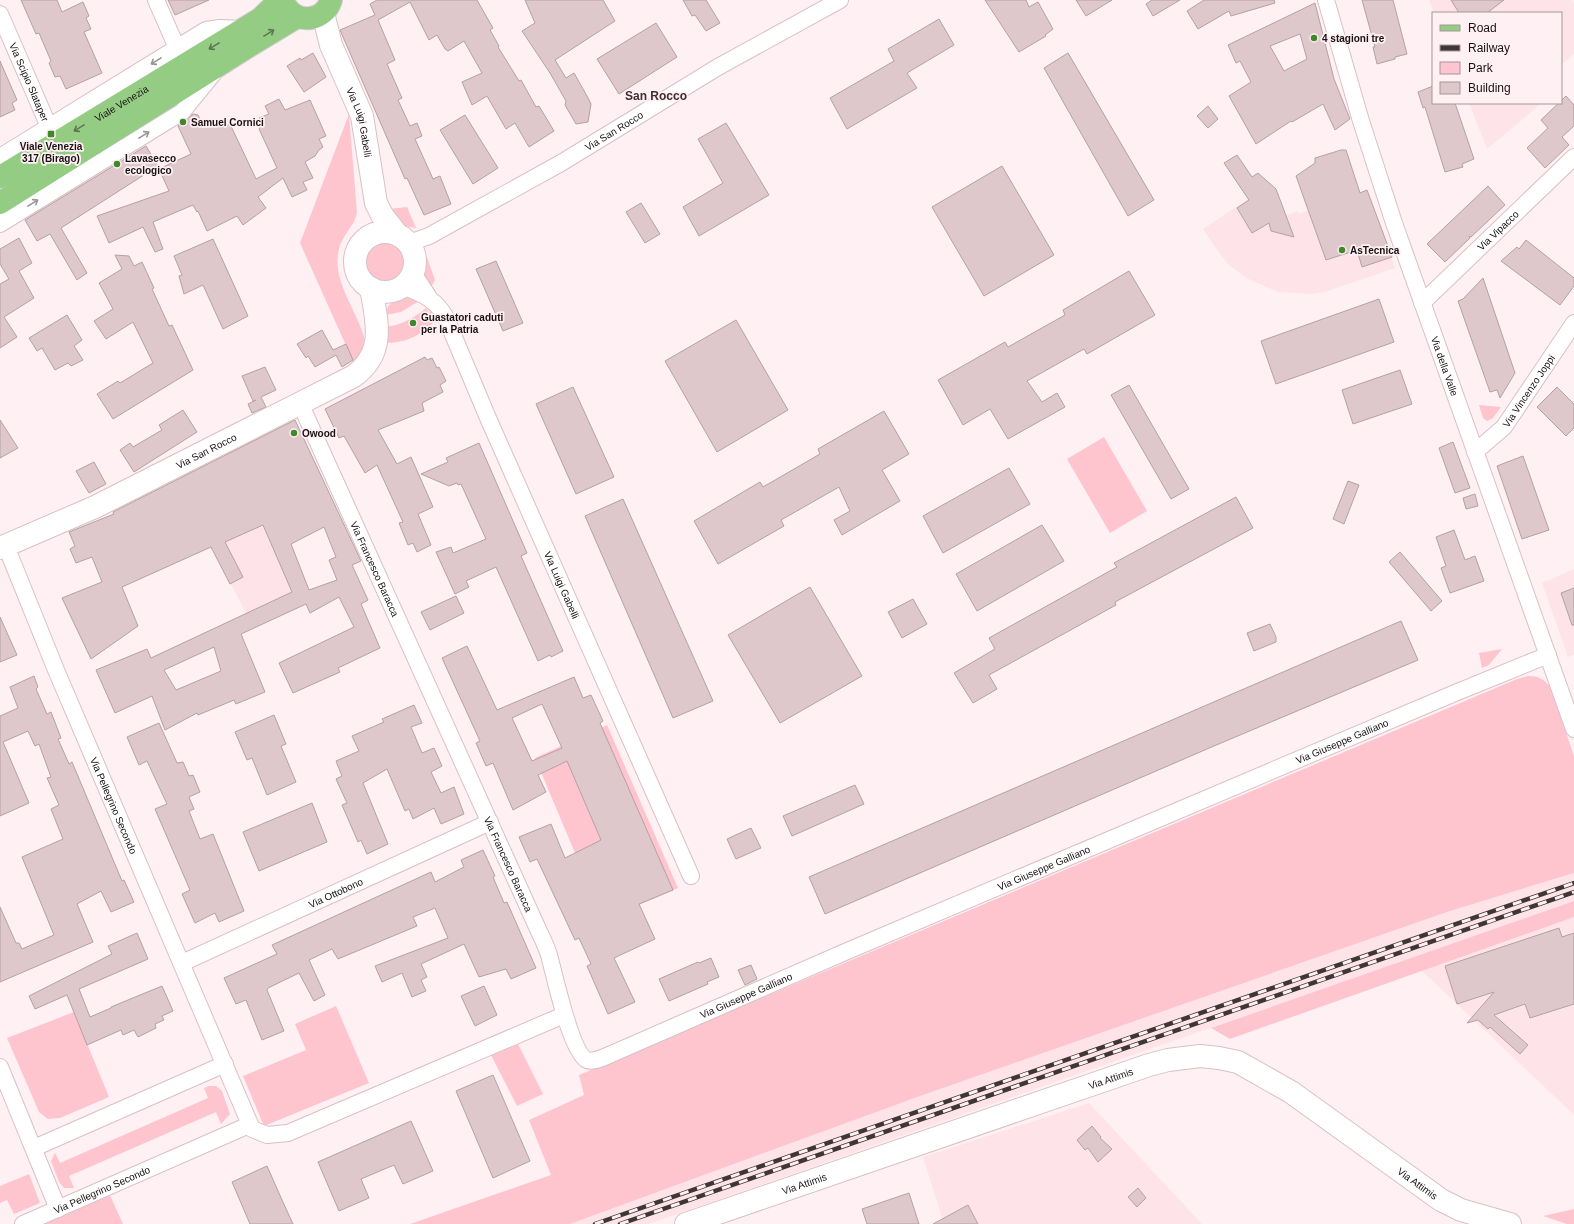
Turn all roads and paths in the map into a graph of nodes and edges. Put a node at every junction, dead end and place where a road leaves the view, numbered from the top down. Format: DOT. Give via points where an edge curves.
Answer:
graph roads {
  1 [pos="156,0"];
  2 [pos="280,0"];
  3 [pos="283,0"];
  4 [pos="840,0"];
  5 [pos="1326,0"];
  6 [pos="316,12"];
  7 [pos="0,14"];
  8 [pos="242,29"];
  9 [pos="177,48"];
  10 [pos="224,61"];
  11 [pos="49,127"];
  12 [pos="0,157"];
  13 [pos="1574,157"];
  14 [pos="0,177"];
  15 [pos="0,203"];
  16 [pos="376,203"];
  17 [pos="0,224"];
  18 [pos="364,240"];
  19 [pos="412,241"];
  20 [pos="394,285"];
  21 [pos="1422,303"];
  22 [pos="1574,323"];
  23 [pos="300,403"];
  24 [pos="1475,452"];
  25 [pos="3,547"];
  26 [pos="1548,655"];
  27 [pos="1574,729"];
  28 [pos="490,822"];
  29 [pos="691,876"];
  30 [pos="182,964"];
  31 [pos="564,1015"];
  32 [pos="226,1064"];
  33 [pos="0,1067"];
  34 [pos="249,1125"];
  35 [pos="34,1148"];
  36 [pos="58,1209"];
  37 [pos="23,1224"];
  38 [pos="686,1224"];
  39 [pos="1510,1224"];
  1 -- 9 [label="street"];
  2 -- 8 [label="main road, Viale Venezia" via="266,15"];
  3 -- 6 [label="main road" via="289,11"];
  4 -- 19 [label="street, Via San Rocco" via="718,67 561,163"];
  5 -- 21 [label="street, Via della Valle" via="1361,121"];
  10 -- 6 [label="main road, Viale Venezia, one-way"];
  6 -- 16 [label="street, Via Luigi Gabelli" via="362,116"];
  7 -- 11 [label="street, Via Scipio Slataper"];
  8 -- 9 [label="street, Viale Venezia" via="206,30"];
  8 -- 14 [label="main road, Viale Venezia, one-way"];
  9 -- 11 [label="street, Viale Venezia, one-way"];
  10 -- 15 [label="main road, Viale Venezia"];
  17 -- 10 [label="street, Viale Venezia, one-way" via="182,112"];
  11 -- 12 [label="street, Viale Venezia"];
  13 -- 21 [label="street, Via Vipacco"];
  16 -- 18 [label="street, Via Luigi Gabelli"];
  16 -- 19 [label="street, Via Luigi Gabelli" via="382,215"];
  18 -- 19 [label="street" via="380,232"];
  18 -- 20 [label="street" via="358,248 355,266 363,283"];
  19 -- 20 [label="street" via="416,266"];
  20 -- 23 [label="street, Via San Rocco" via="377,322 374,353 364,368 354,376"];
  20 -- 29 [label="street, Via Luigi Gabelli" via="428,296 442,310"];
  21 -- 24 [label="street, Via della Valle"];
  22 -- 24 [label="street, Via Vincenzo Joppi" via="1504,427"];
  23 -- 25 [label="street, Via San Rocco" via="95,507"];
  23 -- 28 [label="street, Via Francesco Baracca"];
  24 -- 26 [label="street, Via della Valle"];
  25 -- 30 [label="street, Via Pellegrino Secondo"];
  26 -- 27 [label="street, Via della Valle"];
  26 -- 31 [label="street, Via Giuseppe Galliano" via="868,942 601,1058 592,1061 583,1057"];
  28 -- 30 [label="street, Via Ottobono"];
  28 -- 31 [label="street, Via Francesco Baracca" via="548,953"];
  30 -- 32 [label="street, Via Pellegrino Secondo"];
  31 -- 34 [label="street" via="288,1133 257,1133"];
  32 -- 34 [label="street, Via Pellegrino Secondo"];
  32 -- 35 [label="street"];
  33 -- 35 [label="street, Via Pellegrino Secondo"];
  34 -- 36 [label="street, Via Pellegrino Secondo"];
  35 -- 36 [label="street, Via Pellegrino Secondo"];
  36 -- 37 [label="street"];
  38 -- 39 [label="street, Via Attimis" via="1150,1066 1200,1056 1238,1062 1262,1075 1291,1092 1441,1200 1461,1210"];
}
